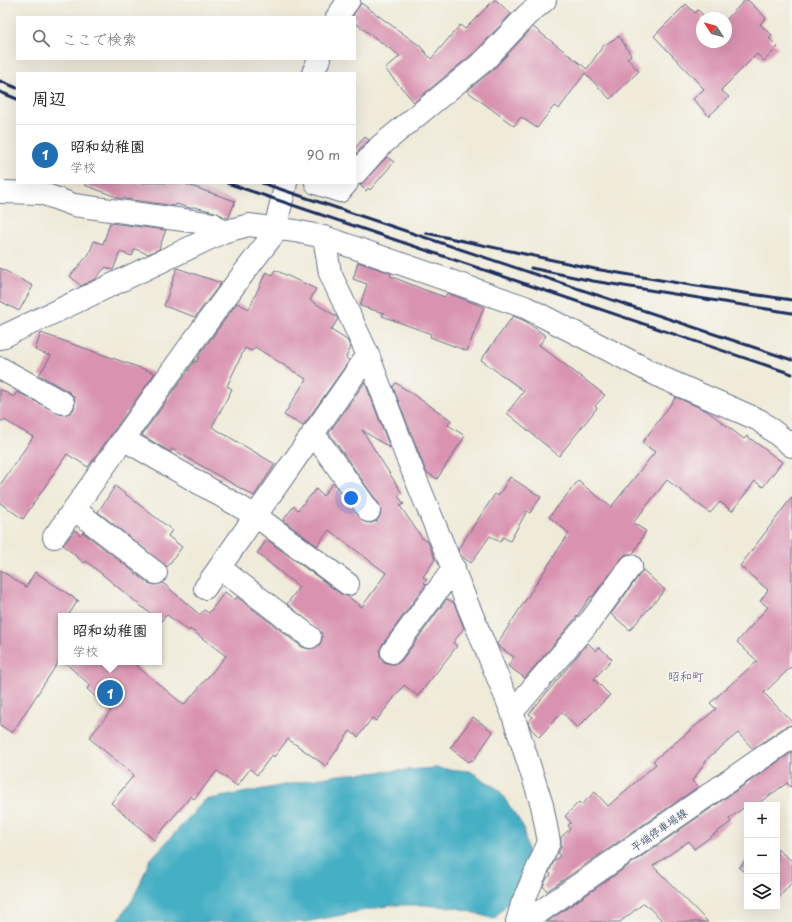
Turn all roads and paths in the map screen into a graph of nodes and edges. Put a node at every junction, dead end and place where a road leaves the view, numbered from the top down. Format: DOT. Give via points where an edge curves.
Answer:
graph roads {
  1 [pos="350,0"];
  2 [pos="546,0"];
  3 [pos="338,16"];
  4 [pos="319,60"];
  5 [pos="313,72"];
  6 [pos="356,173"];
  7 [pos="286,184"];
  8 [pos="319,184"];
  9 [pos="346,184"];
  10 [pos="0,192"];
  11 [pos="277,230"];
  12 [pos="223,232"];
  13 [pos="324,237"];
  14 [pos="0,338"];
  15 [pos="368,355"];
  16 [pos="0,368"];
  17 [pos="63,403"];
  18 [pos="314,433"];
  19 [pos="125,440"];
  20 [pos="792,446"];
  21 [pos="74,509"];
  22 [pos="369,510"];
  23 [pos="256,516"];
  24 [pos="54,537"];
  25 [pos="631,566"];
  26 [pos="220,568"];
  27 [pos="454,568"];
  28 [pos="156,573"];
  29 [pos="348,584"];
  30 [pos="206,588"];
  31 [pos="310,637"];
  32 [pos="392,652"];
  33 [pos="512,712"];
  34 [pos="792,737"];
  35 [pos="517,922"];
  36 [pos="526,922"];
  1 -- 3 [label="street"];
  2 -- 6 [label="street" via="527,15 485,60 380,146"];
  4 -- 5 [label="street"];
  7 -- 11 [label="street"];
  8 -- 9 [label="street" via="340,191"];
  10 -- 12 [label="street" via="41,193 74,205 213,224"];
  11 -- 12 [label="street" via="249,225"];
  11 -- 13 [label="street"];
  11 -- 19 [label="street" via="226,294"];
  12 -- 14 [label="street"];
  13 -- 15 [label="street" via="330,273"];
  13 -- 20 [label="street" via="524,307 666,379 759,420"];
  15 -- 18 [label="street"];
  15 -- 27 [label="street" via="406,455"];
  16 -- 17 [label="street"];
  18 -- 22 [label="street"];
  18 -- 23 [label="street"];
  19 -- 21 [label="street"];
  19 -- 23 [label="street"];
  21 -- 24 [label="street"];
  21 -- 28 [label="street"];
  23 -- 26 [label="street"];
  23 -- 29 [label="street"];
  25 -- 33 [label="street" via="591,620"];
  26 -- 30 [label="street"];
  26 -- 31 [label="street"];
  27 -- 32 [label="street"];
  27 -- 33 [label="street"];
  33 -- 35 [label="street" via="542,805 549,842 522,904"];
  34 -- 36 [label="street, 平端停車場線"];
}
